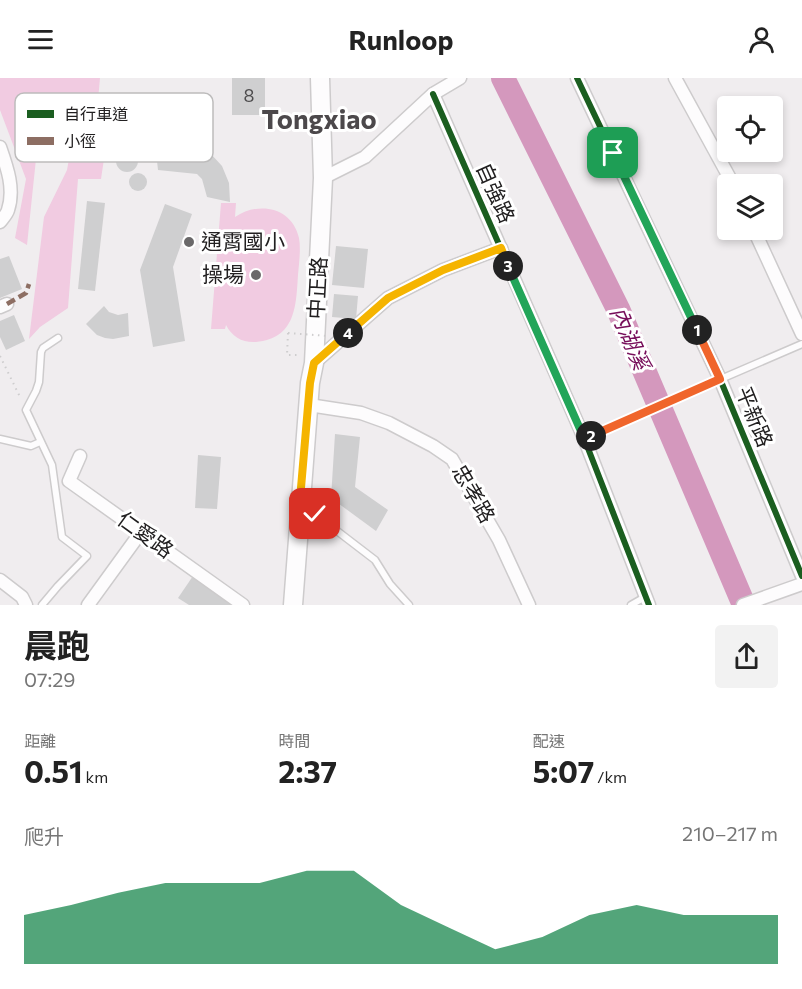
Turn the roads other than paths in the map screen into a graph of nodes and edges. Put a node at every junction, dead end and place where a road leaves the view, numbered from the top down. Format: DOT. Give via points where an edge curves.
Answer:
graph roads {
  1 [pos="320,78"];
  2 [pos="460,78"];
  3 [pos="577,78"];
  4 [pos="675,78"];
  5 [pos="433,94"];
  6 [pos="0,147"];
  7 [pos="728,174"];
  8 [pos="323,178"];
  9 [pos="0,222"];
  10 [pos="759,240"];
  11 [pos="501,248"];
  12 [pos="802,334"];
  13 [pos="58,339"];
  14 [pos="802,344"];
  15 [pos="314,363"];
  16 [pos="720,379"];
  17 [pos="309,405"];
  18 [pos="584,438"];
  19 [pos="0,439"];
  20 [pos="40,442"];
  21 [pos="80,456"];
  22 [pos="299,511"];
  23 [pos="141,532"];
  24 [pos="802,576"];
  25 [pos="0,580"];
  26 [pos="802,584"];
  27 [pos="647,601"];
  28 [pos="26,605"];
  29 [pos="42,605"];
  30 [pos="88,605"];
  31 [pos="243,605"];
  32 [pos="293,605"];
  33 [pos="409,605"];
  34 [pos="529,605"];
  35 [pos="631,605"];
  36 [pos="743,605"];
  1 -- 8 [label="main road, 中正路"];
  2 -- 5 [label="street"];
  3 -- 16 [label="street, 平新路"];
  4 -- 7 [label="street"];
  5 -- 8 [label="street" via="365,158"];
  5 -- 11 [label="street, 自強路"];
  6 -- 9 [label="street" via="11,193 8,211"];
  8 -- 15 [label="main road, 中正路"];
  10 -- 12 [label="street"];
  11 -- 15 [label="street" via="443,270 388,298"];
  11 -- 18 [label="street, 自強路"];
  13 -- 20 [label="lane" via="41,352 39,382 26,410"];
  14 -- 16 [label="lane"];
  15 -- 17 [label="main road, 中正路"];
  16 -- 18 [label="lane"];
  16 -- 24 [label="street, 平新路"];
  17 -- 22 [label="main road, 中正路"];
  17 -- 34 [label="street, 忠孝路" via="361,413 389,423 452,459 499,540"];
  18 -- 27 [label="street, 自強路"];
  19 -- 20 [label="lane" via="31,446"];
  20 -- 29 [label="lane" via="52,465 63,537 87,556"];
  21 -- 23 [label="street, 仁愛路" via="69,481"];
  22 -- 32 [label="main road, 中正路"];
  22 -- 33 [label="lane" via="315,514 375,560"];
  23 -- 30 [label="street"];
  23 -- 31 [label="street, 仁愛路"];
  25 -- 28 [label="street"];
  26 -- 36 [label="street"];
  27 -- 35 [label="lane"];
}
